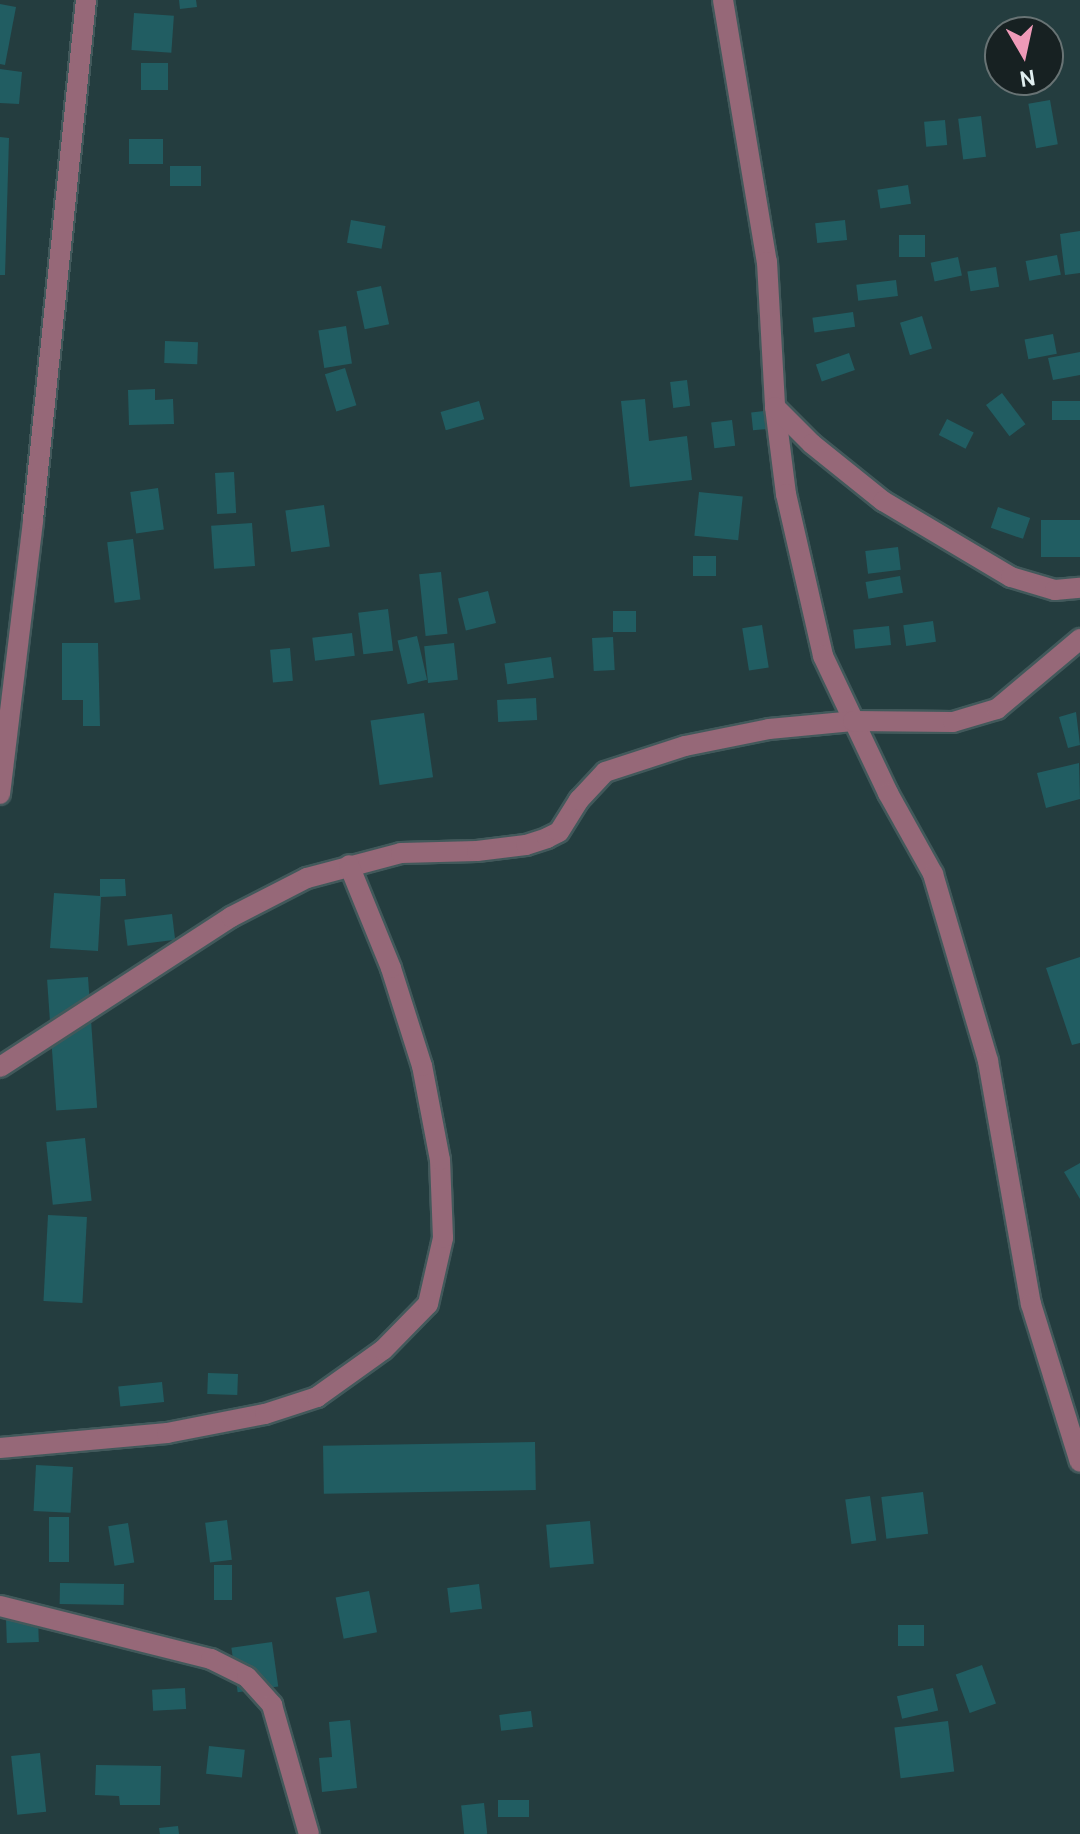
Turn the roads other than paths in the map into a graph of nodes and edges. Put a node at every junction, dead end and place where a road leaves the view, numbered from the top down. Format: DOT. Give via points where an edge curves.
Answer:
graph roads {
  1 [pos="86,0"];
  2 [pos="723,0"];
  3 [pos="775,407"];
  4 [pos="1080,588"];
  5 [pos="1080,639"];
  6 [pos="853,721"];
  7 [pos="0,794"];
  8 [pos="349,865"];
  9 [pos="0,1067"];
  10 [pos="0,1448"];
  11 [pos="1080,1462"];
  12 [pos="0,1606"];
  13 [pos="309,1834"];
  1 -- 7 [label="street"];
  2 -- 3 [label="street" via="767,262"];
  3 -- 4 [label="street" via="812,444 896,509 1011,577 1055,590"];
  3 -- 6 [label="street" via="786,494 823,656"];
  5 -- 6 [label="street" via="997,709 953,722"];
  6 -- 8 [label="street" via="769,729 685,746 605,772 559,832 526,845 401,853"];
  6 -- 11 [label="street" via="933,874 988,1061 1031,1304"];
  8 -- 9 [label="street" via="307,878 231,917"];
  8 -- 10 [label="street" via="391,968 422,1066 440,1160 443,1238 428,1304 383,1350 317,1397 265,1414 167,1433"];
  12 -- 13 [label="street" via="211,1659 247,1677 272,1705"];
}
